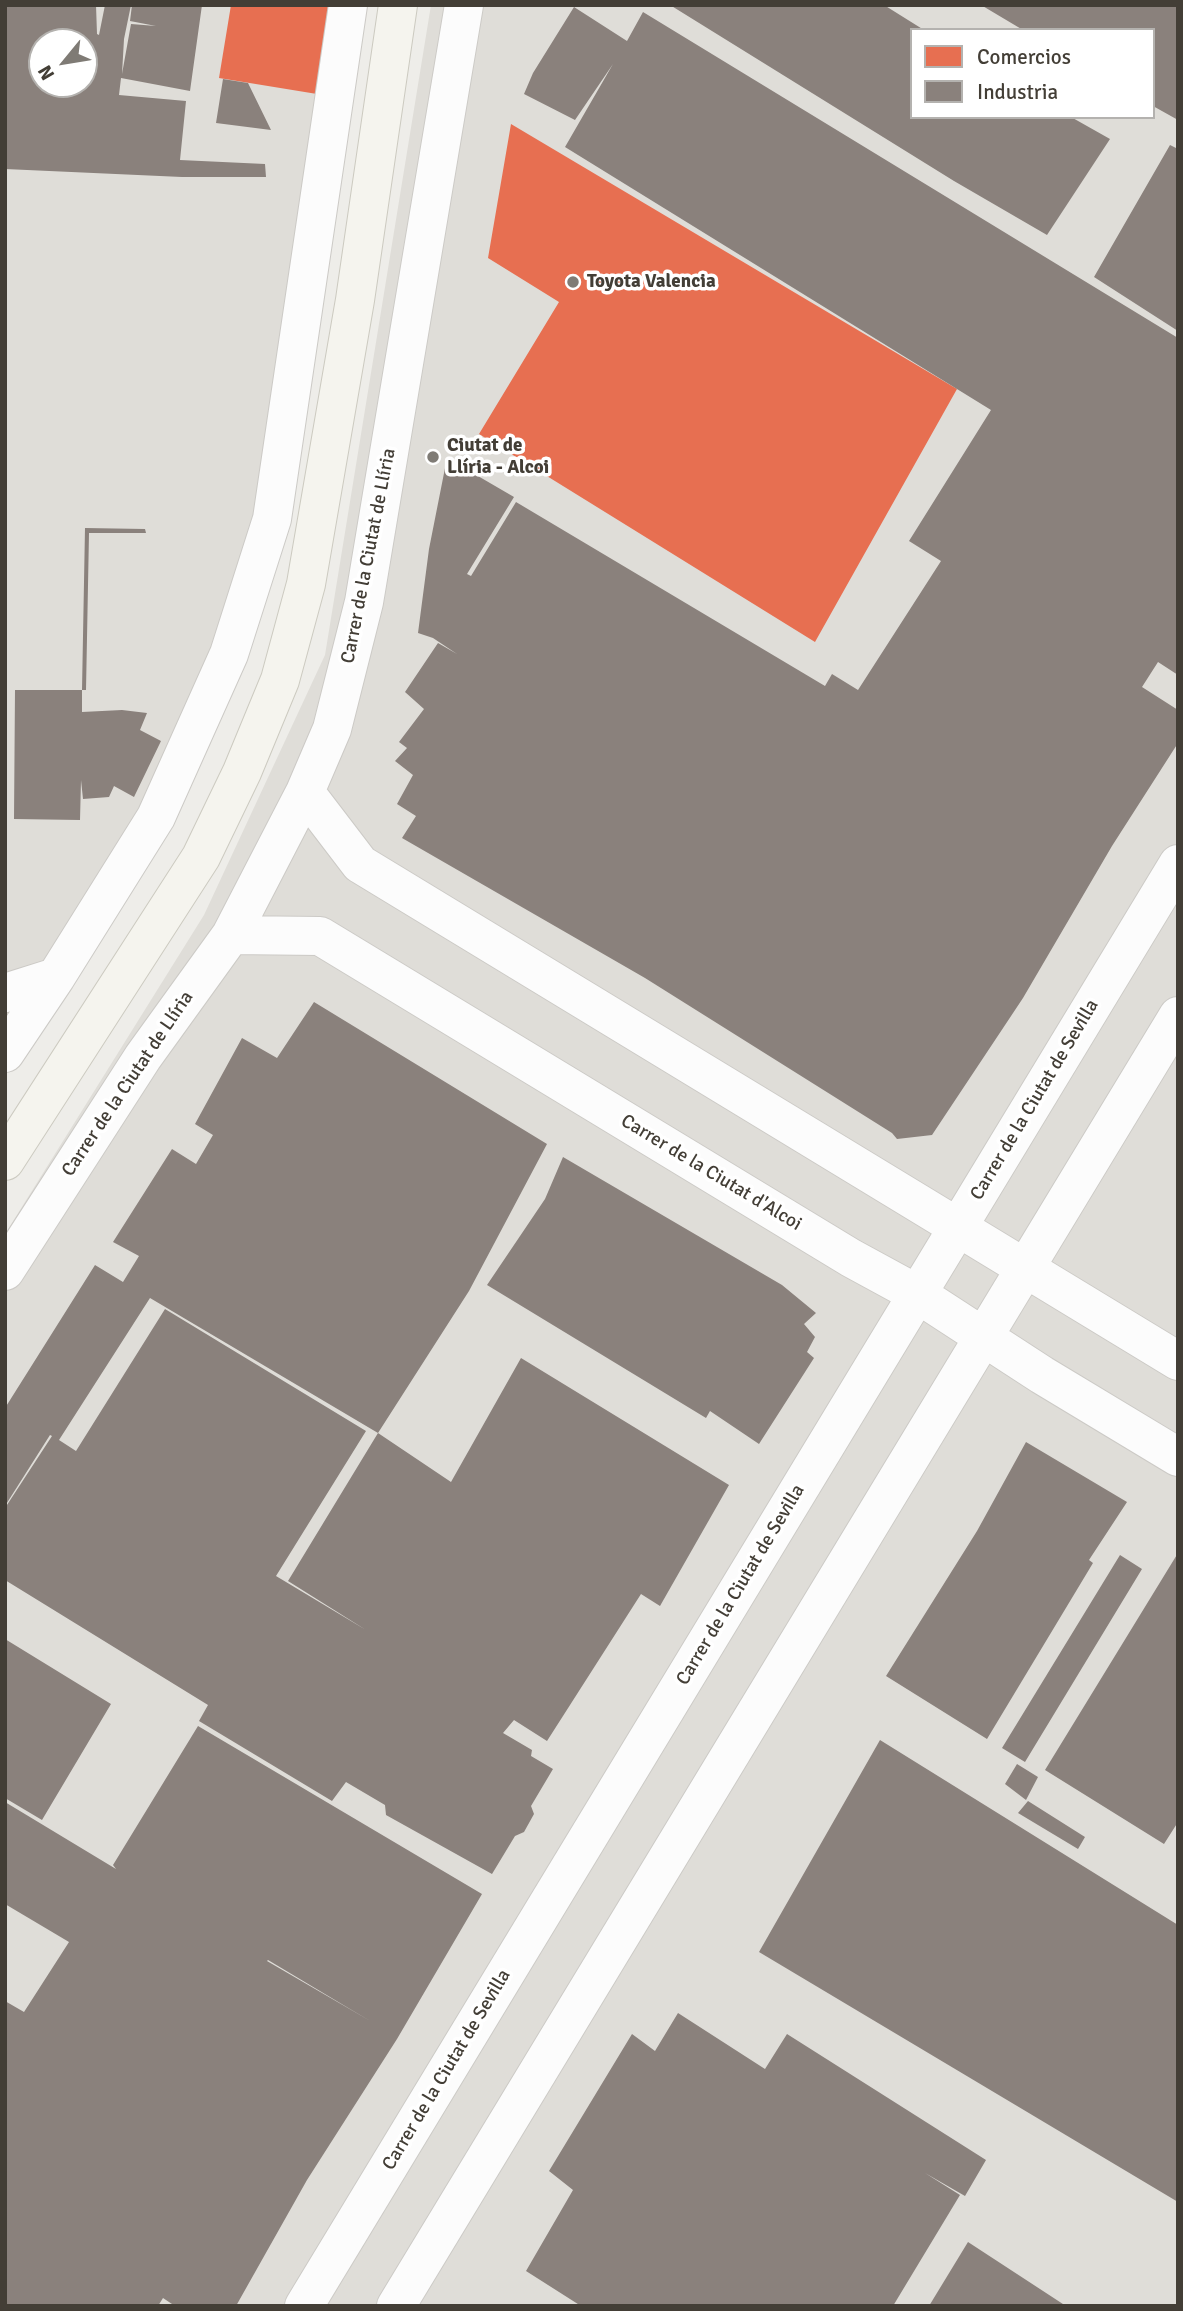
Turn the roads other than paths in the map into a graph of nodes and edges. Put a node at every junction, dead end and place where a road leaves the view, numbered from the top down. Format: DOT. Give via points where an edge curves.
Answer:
graph roads {
  1 [pos="348,5"];
  2 [pos="398,5"];
  3 [pos="464,5"];
  4 [pos="305,792"];
  5 [pos="1178,864"];
  6 [pos="231,935"];
  7 [pos="56,977"];
  8 [pos="5,993"];
  9 [pos="1178,1016"];
  10 [pos="5,1053"];
  11 [pos="5,1161"];
  12 [pos="958,1227"];
  13 [pos="1026,1267"];
  14 [pos="5,1270"];
  15 [pos="919,1294"];
  16 [pos="984,1336"];
  17 [pos="1178,1361"];
  18 [pos="1178,1457"];
  19 [pos="304,2306"];
  20 [pos="396,2306"];
  1 -- 7 [label="street" via="272,519 229,654 156,817"];
  2 -- 11 [label="street" via="355,300 306,584 280,680 201,857"];
  3 -- 4 [label="street, Carrer de la Ciutat de Llíria" via="364,602 332,729"];
  4 -- 6 [label="street, Carrer de la Ciutat de Llíria"];
  4 -- 12 [label="street" via="360,864"];
  5 -- 12 [label="street, Carrer de la Ciutat de Sevilla"];
  6 -- 14 [label="street, Carrer de la Ciutat de Llíria" via="143,1057"];
  6 -- 15 [label="street, Carrer de la Ciutat d'Alcoi" via="320,936 851,1258"];
  7 -- 8 [label="street"];
  7 -- 10 [label="street"];
  9 -- 13 [label="street"];
  12 -- 13 [label="street"];
  12 -- 15 [label="street, Carrer de la Ciutat de Sevilla"];
  13 -- 16 [label="street"];
  13 -- 17 [label="street"];
  15 -- 16 [label="street, Carrer de la Ciutat d'Alcoi"];
  15 -- 19 [label="street, Carrer de la Ciutat de Sevilla"];
  16 -- 18 [label="street, Carrer de la Ciutat d'Alcoi"];
  16 -- 20 [label="street"];
}
